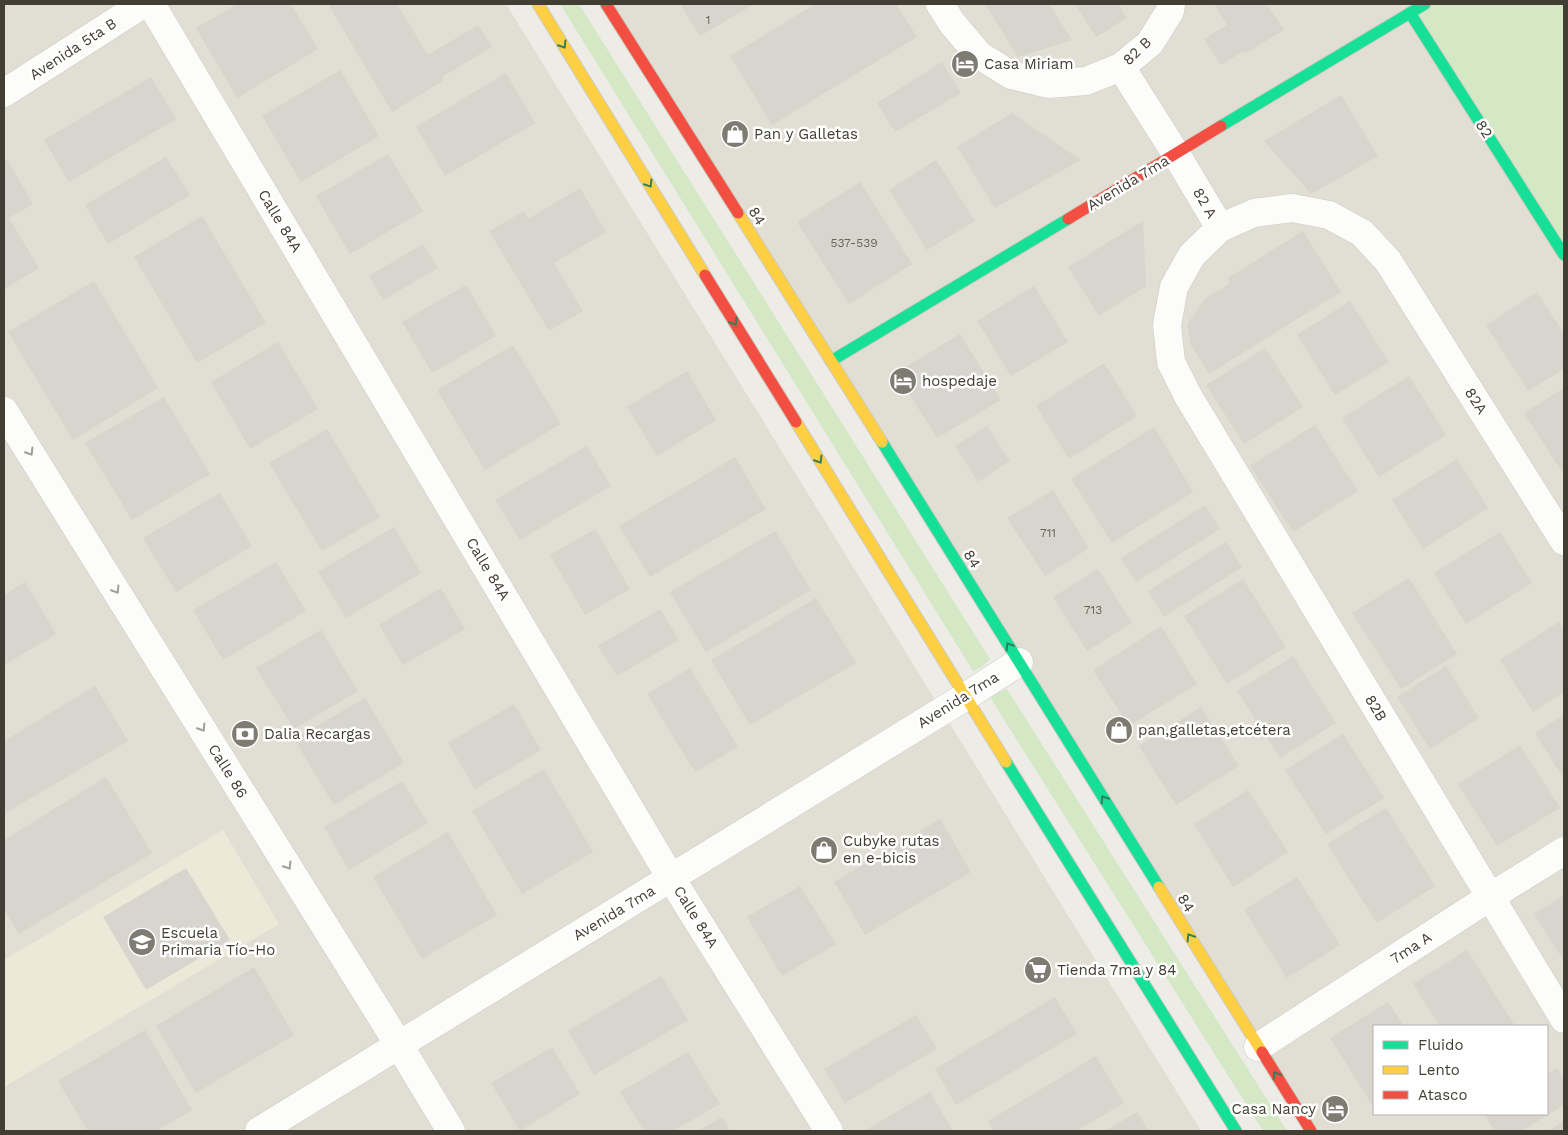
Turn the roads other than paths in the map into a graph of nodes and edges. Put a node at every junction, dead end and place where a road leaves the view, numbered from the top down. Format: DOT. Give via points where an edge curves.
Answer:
graph roads {
  1 [pos="143,4"];
  2 [pos="151,4"];
  3 [pos="538,4"];
  4 [pos="606,4"];
  5 [pos="940,4"];
  6 [pos="1171,4"];
  7 [pos="1413,7"];
  8 [pos="1121,67"];
  9 [pos="4,93"];
  10 [pos="1176,154"];
  11 [pos="1220,228"];
  12 [pos="1564,255"];
  13 [pos="1388,261"];
  14 [pos="831,361"];
  15 [pos="4,411"];
  16 [pos="1564,541"];
  17 [pos="1019,662"];
  18 [pos="965,697"];
  19 [pos="1564,851"];
  20 [pos="672,878"];
  21 [pos="1490,897"];
  22 [pos="1564,1019"];
  23 [pos="399,1044"];
  24 [pos="1258,1047"];
  25 [pos="259,1131"];
  26 [pos="451,1131"];
  27 [pos="829,1131"];
  28 [pos="1236,1131"];
  29 [pos="1310,1131"];
  1 -- 9 [label="street, Avenida 5ta B"];
  2 -- 20 [label="street, Calle 84A"];
  3 -- 18 [label="main road, one-way"];
  4 -- 14 [label="main road, 84"];
  5 -- 8 [label="street, 82 B" via="979,55 1011,75 1048,84 1067,83 1086,81"];
  6 -- 8 [label="street, 82 B" via="1150,43"];
  7 -- 10 [label="main road, Avenida 7ma"];
  7 -- 12 [label="main road, 82"];
  8 -- 10 [label="street, 82 A"];
  10 -- 11 [label="street, 82 A"];
  10 -- 14 [label="main road, Avenida 7ma"];
  11 -- 13 [label="street, 82 A" via="1254,212 1292,208 1330,215 1362,233"];
  11 -- 21 [label="street, 82B" via="1192,255 1174,287 1167,325 1171,362 1188,396"];
  13 -- 16 [label="street, 82A"];
  17 -- 14 [label="main road, 84, one-way"];
  15 -- 23 [label="street, Calle 86, one-way"];
  17 -- 18 [label="street, Avenida 7ma"];
  24 -- 17 [label="main road, 84, one-way"];
  18 -- 20 [label="street, Avenida 7ma"];
  18 -- 28 [label="main road"];
  19 -- 21 [label="street, 7ma A"];
  20 -- 23 [label="street, Avenida 7ma"];
  20 -- 27 [label="street, Calle 84A"];
  21 -- 22 [label="street, 82B"];
  21 -- 24 [label="street, 7ma A"];
  23 -- 25 [label="street, Avenida 7ma"];
  23 -- 26 [label="street, Calle 86"];
  29 -- 24 [label="main road, 84, one-way"];
}
